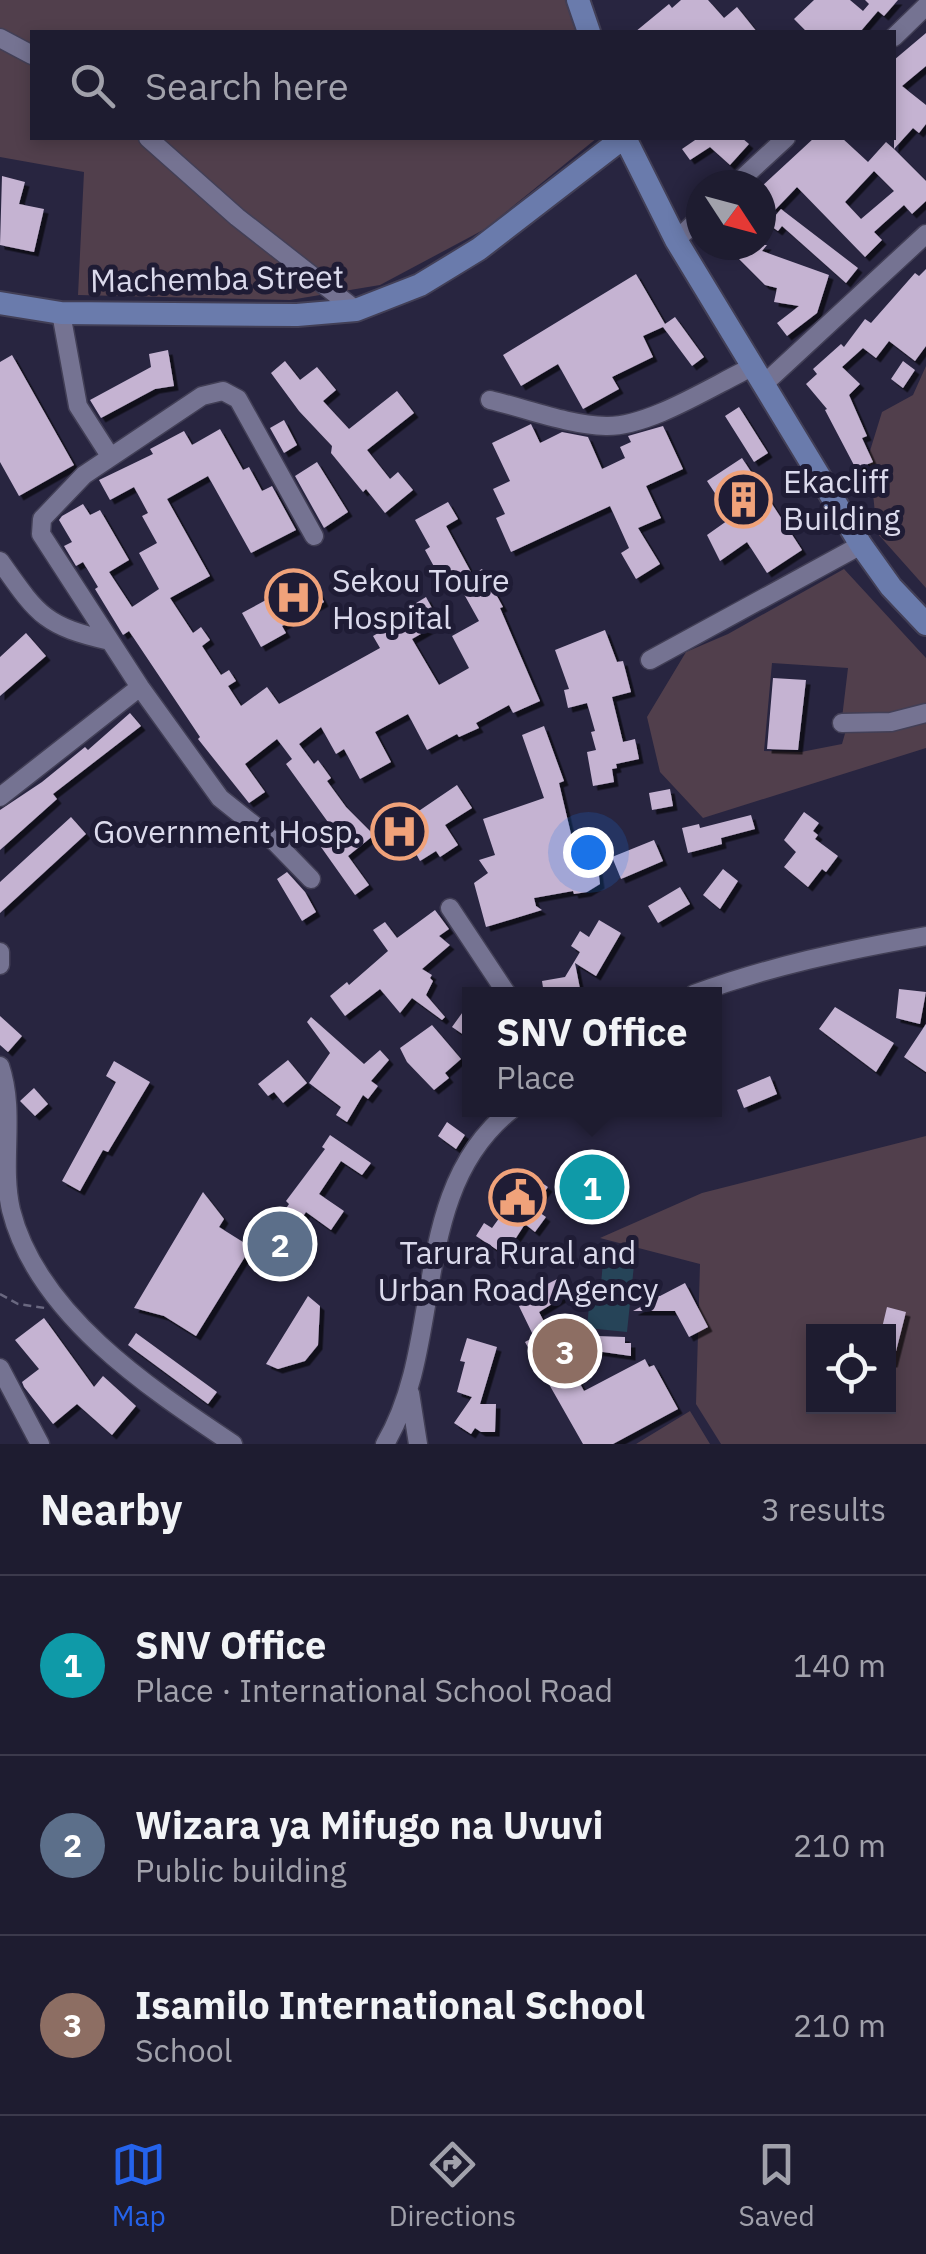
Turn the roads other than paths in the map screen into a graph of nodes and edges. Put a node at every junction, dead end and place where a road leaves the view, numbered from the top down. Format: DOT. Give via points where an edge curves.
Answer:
graph roads {
  1 [pos="578,0"];
  2 [pos="926,6"];
  3 [pos="588,30"];
  4 [pos="896,35"];
  5 [pos="0,38"];
  6 [pos="30,54"];
  7 [pos="150,140"];
  8 [pos="621,140"];
  9 [pos="625,140"];
  10 [pos="784,140"];
  11 [pos="751,170"];
  12 [pos="686,231"];
  13 [pos="926,234"];
  14 [pos="676,240"];
  15 [pos="0,303"];
  16 [pos="356,310"];
  17 [pos="61,313"];
  18 [pos="758,376"];
  19 [pos="490,400"];
  20 [pos="110,456"];
  21 [pos="314,536"];
  22 [pos="860,545"];
  23 [pos="0,560"];
  24 [pos="926,624"];
  25 [pos="110,641"];
  26 [pos="650,660"];
  27 [pos="140,687"];
  28 [pos="926,713"];
  29 [pos="842,723"];
  30 [pos="0,797"];
  31 [pos="311,879"];
  32 [pos="450,908"];
  33 [pos="926,936"];
  34 [pos="0,952"];
  35 [pos="0,965"];
  36 [pos="502,987"];
  37 [pos="713,987"];
  38 [pos="0,1066"];
  39 [pos="505,1117"];
  40 [pos="0,1368"];
  41 [pos="409,1388"];
  42 [pos="40,1444"];
  43 [pos="233,1444"];
  44 [pos="385,1444"];
  45 [pos="418,1444"];
  1 -- 3 [label="main road"];
  2 -- 4 [label="street"];
  5 -- 6 [label="street"];
  7 -- 16 [label="street"];
  8 -- 16 [label="main road, Machemba Street" via="480,249 420,285"];
  9 -- 14 [label="main road"];
  10 -- 11 [label="street"];
  12 -- 14 [label="street"];
  13 -- 18 [label="street"];
  14 -- 18 [label="main road"];
  15 -- 17 [label="main road, Machemba Street"];
  16 -- 17 [label="main road, Machemba Street"];
  17 -- 20 [label="street" via="78,406"];
  18 -- 19 [label="street" via="610,426"];
  18 -- 22 [label="main road"];
  20 -- 21 [label="street" via="202,396 223,391 238,399"];
  20 -- 25 [label="street" via="40,527"];
  22 -- 24 [label="main road"];
  22 -- 26 [label="street"];
  23 -- 25 [label="street" via="44,617 61,629"];
  25 -- 27 [label="street"];
  27 -- 30 [label="street"];
  27 -- 31 [label="street" via="220,798"];
  28 -- 29 [label="street"];
  32 -- 36 [label="street"];
  33 -- 37 [label="street" via="760,970"];
  34 -- 35 [label="street"];
  38 -- 43 [label="street" via="8,1099 10,1206 43,1279 123,1364"];
  39 -- 41 [label="street" via="474,1150 452,1191"];
  40 -- 42 [label="street"];
  41 -- 44 [label="street"];
  41 -- 45 [label="street"];
}
